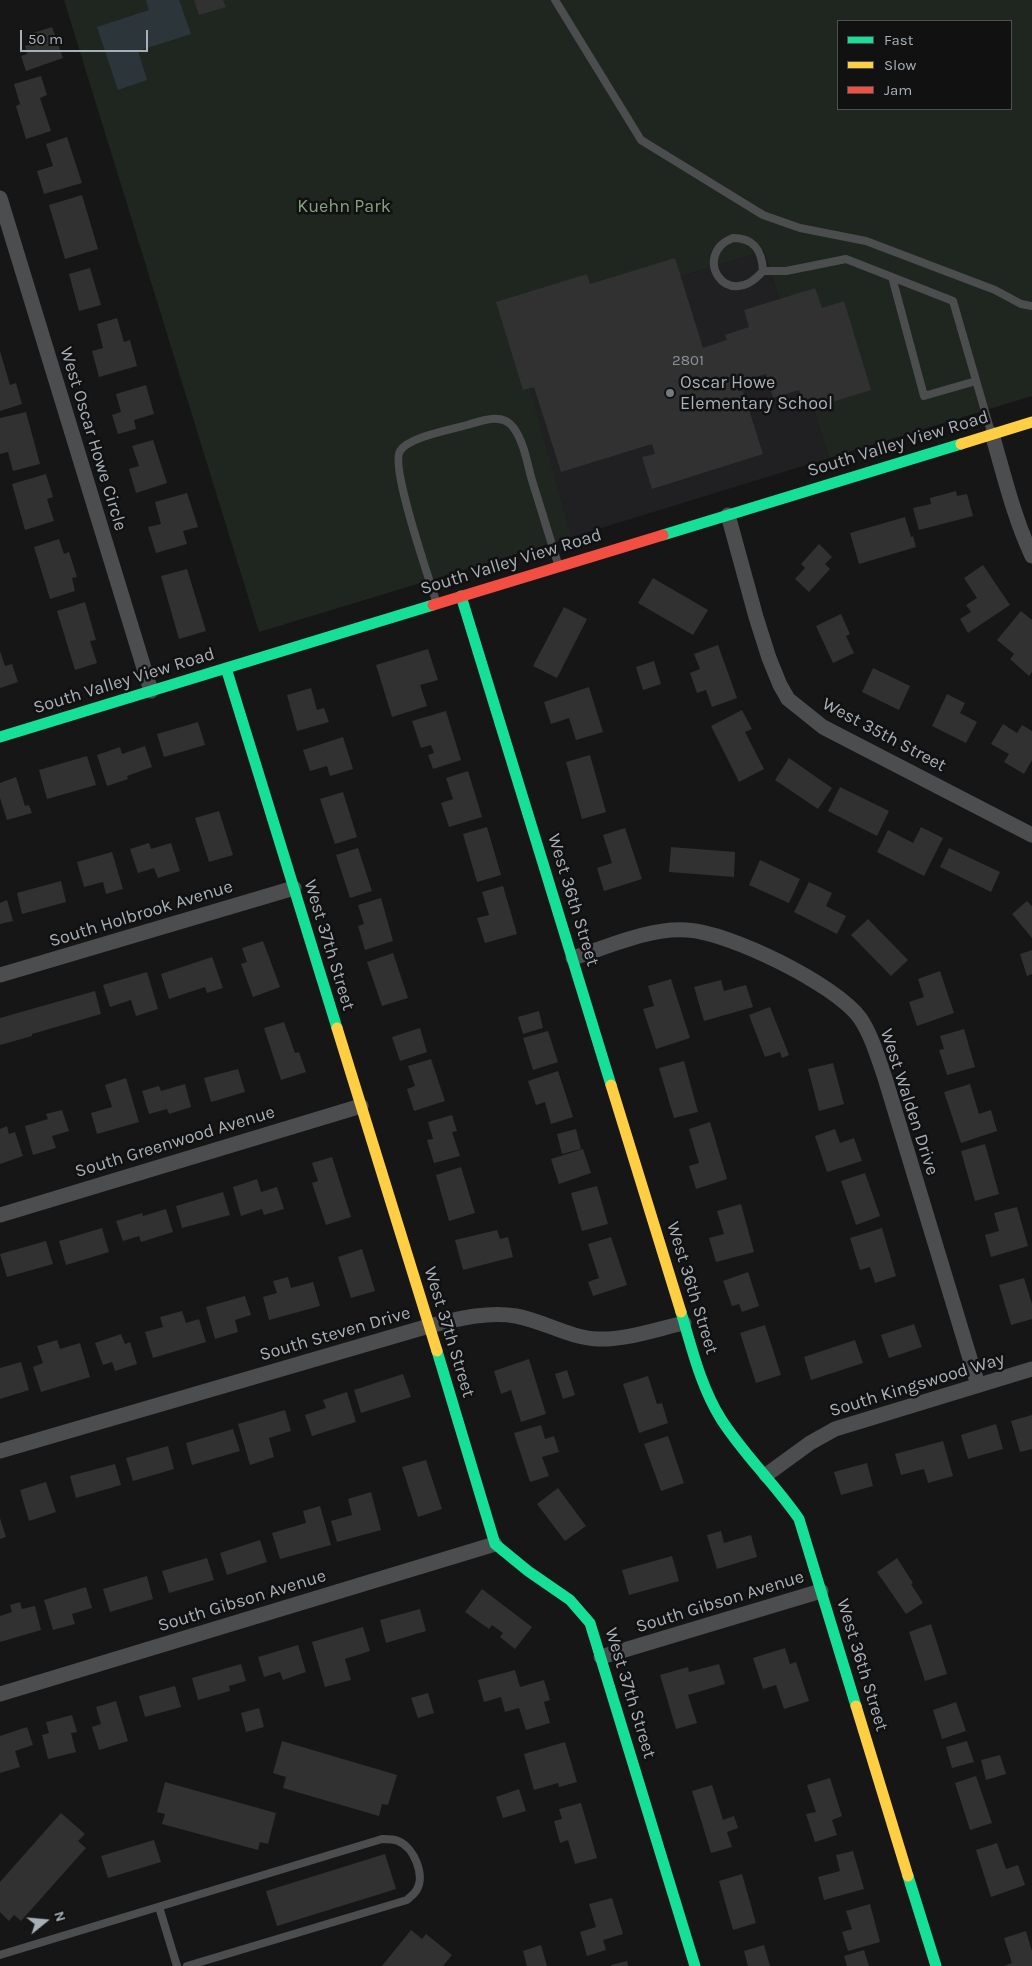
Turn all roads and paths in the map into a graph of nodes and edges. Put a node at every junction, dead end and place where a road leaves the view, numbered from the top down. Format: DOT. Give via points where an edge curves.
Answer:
graph roads {
  1 [pos="555,0"];
  2 [pos="0,198"];
  3 [pos="763,271"];
  4 [pos="892,277"];
  5 [pos="1032,306"];
  6 [pos="976,381"];
  7 [pos="1032,422"];
  8 [pos="992,434"];
  9 [pos="728,514"];
  10 [pos="1032,556"];
  11 [pos="558,566"];
  12 [pos="461,596"];
  13 [pos="437,603"];
  14 [pos="226,668"];
  15 [pos="151,691"];
  16 [pos="0,736"];
  17 [pos="1032,834"];
  18 [pos="294,888"];
  19 [pos="573,958"];
  20 [pos="0,975"];
  21 [pos="361,1106"];
  22 [pos="0,1215"];
  23 [pos="684,1323"];
  24 [pos="429,1326"];
  25 [pos="1032,1370"];
  26 [pos="978,1385"];
  27 [pos="0,1452"];
  28 [pos="766,1475"];
  29 [pos="495,1544"];
  30 [pos="821,1591"];
  31 [pos="601,1657"];
  32 [pos="0,1694"];
  33 [pos="159,1907"];
  34 [pos="0,1955"];
  35 [pos="177,1966"];
  36 [pos="187,1966"];
  37 [pos="695,1966"];
  38 [pos="936,1966"];
  1 -- 5 [label="lane" via="641,140 763,216 800,228 866,241"];
  2 -- 15 [label="street, West Oscar Howe Circle"];
  3 -- 3 [label="lane" via="760,252 749,240 726,241 716,253 715,269 731,286 747,285"];
  3 -- 4 [label="lane" via="786,271 846,260"];
  4 -- 6 [label="lane" via="952,301"];
  4 -- 6 [label="lane" via="924,396"];
  6 -- 8 [label="lane"];
  7 -- 8 [label="street, South Valley View Road"];
  8 -- 9 [label="street, South Valley View Road"];
  8 -- 10 [label="street" via="1024,540"];
  9 -- 11 [label="street, South Valley View Road"];
  9 -- 17 [label="street, West 35th Street" via="761,633 788,699 823,727"];
  11 -- 12 [label="street, South Valley View Road"];
  11 -- 13 [label="lane" via="523,450 508,422 498,418 419,439 407,444 397,460"];
  12 -- 13 [label="street, South Valley View Road"];
  12 -- 19 [label="street, West 36th Street"];
  13 -- 14 [label="street, South Valley View Road"];
  14 -- 15 [label="street, South Valley View Road"];
  14 -- 18 [label="street, West 37th Street"];
  15 -- 16 [label="street, South Valley View Road"];
  18 -- 20 [label="street, South Holbrook Avenue"];
  18 -- 21 [label="street, West 37th Street"];
  19 -- 23 [label="street, West 36th Street"];
  19 -- 26 [label="street, West Walden Drive" via="646,935 686,930 703,932 725,937 775,960 822,987 860,1018 885,1078"];
  21 -- 22 [label="street, South Greenwood Avenue"];
  21 -- 24 [label="street, West 37th Street"];
  23 -- 24 [label="street, South Steven Drive" via="598,1339 556,1330 516,1316 480,1315"];
  23 -- 28 [label="street, West 36th Street" via="708,1396 722,1421"];
  24 -- 27 [label="street, South Steven Drive"];
  24 -- 29 [label="street, West 37th Street"];
  25 -- 26 [label="street, South Kingswood Way"];
  26 -- 28 [label="street, South Kingswood Way" via="835,1429"];
  28 -- 30 [label="street, West 36th Street" via="799,1519"];
  29 -- 31 [label="street, West 37th Street" via="582,1610 590,1623"];
  29 -- 32 [label="street, South Gibson Avenue"];
  30 -- 31 [label="street, South Gibson Avenue"];
  30 -- 38 [label="street, West 36th Street"];
  31 -- 37 [label="street, West 37th Street"];
  33 -- 34 [label="lane"];
  33 -- 35 [label="lane"];
  33 -- 36 [label="lane" via="382,1839 398,1840 407,1847 418,1866 416,1891 407,1900"];
}
